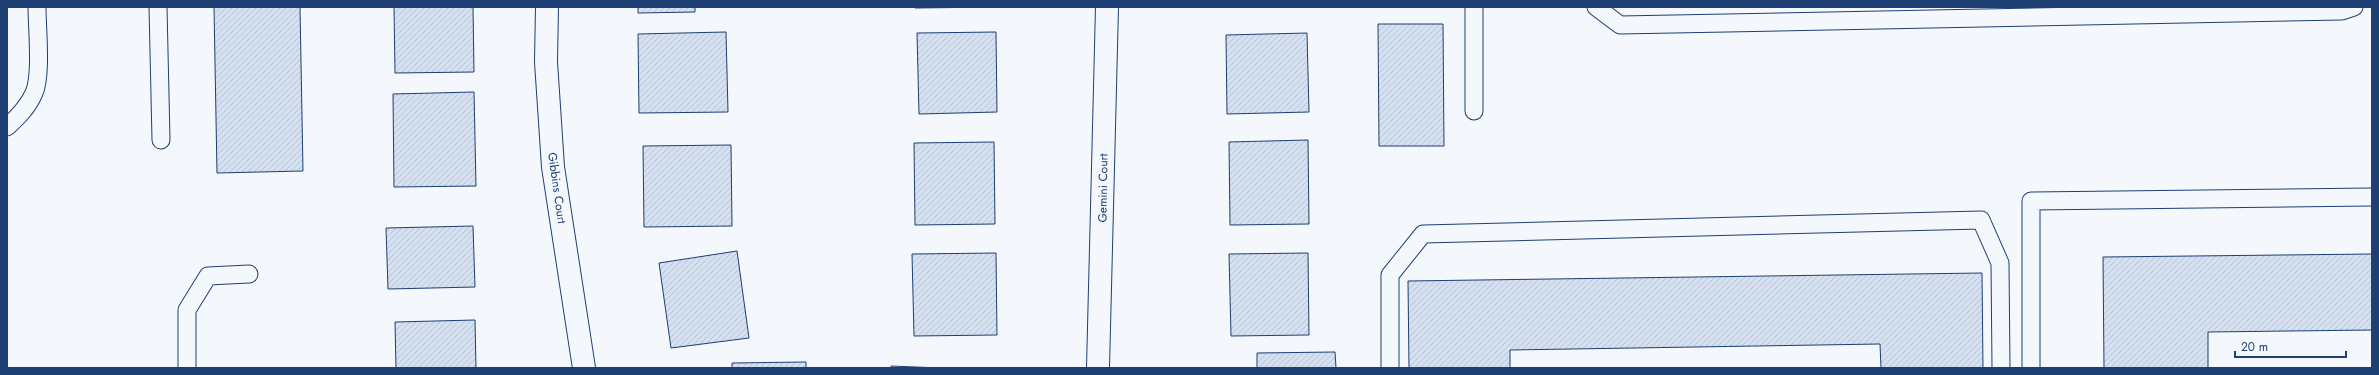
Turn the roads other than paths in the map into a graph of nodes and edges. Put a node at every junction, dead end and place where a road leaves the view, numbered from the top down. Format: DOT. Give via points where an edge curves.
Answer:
graph roads {
  1 [pos="37,7"];
  2 [pos="158,7"];
  3 [pos="547,7"];
  4 [pos="1107,7"];
  5 [pos="1474,7"];
  6 [pos="1596,7"];
  7 [pos="2354,7"];
  8 [pos="2157,11"];
  9 [pos="1817,14"];
  10 [pos="1474,111"];
  11 [pos="7,127"];
  12 [pos="161,140"];
  13 [pos="2372,197"];
  14 [pos="249,274"];
  15 [pos="187,368"];
  16 [pos="584,368"];
  17 [pos="1098,368"];
  18 [pos="1390,368"];
  19 [pos="2001,368"];
  20 [pos="2031,368"];
  1 -- 11 [label="lane" via="38,65 35,93 22,113"];
  2 -- 12 [label="lane"];
  3 -- 16 [label="street, Gibbins Court" via="546,62 553,167"];
  4 -- 17 [label="street, Gemini Court"];
  5 -- 10 [label="lane"];
  6 -- 9 [label="lane" via="1620,25"];
  7 -- 8 [label="lane" via="2342,11"];
  8 -- 9 [label="lane"];
  13 -- 20 [label="lane" via="2031,201"];
  14 -- 15 [label="lane" via="208,276 187,310"];
  18 -- 19 [label="lane" via="1390,275 1423,234 1981,220 2000,263"];
}
